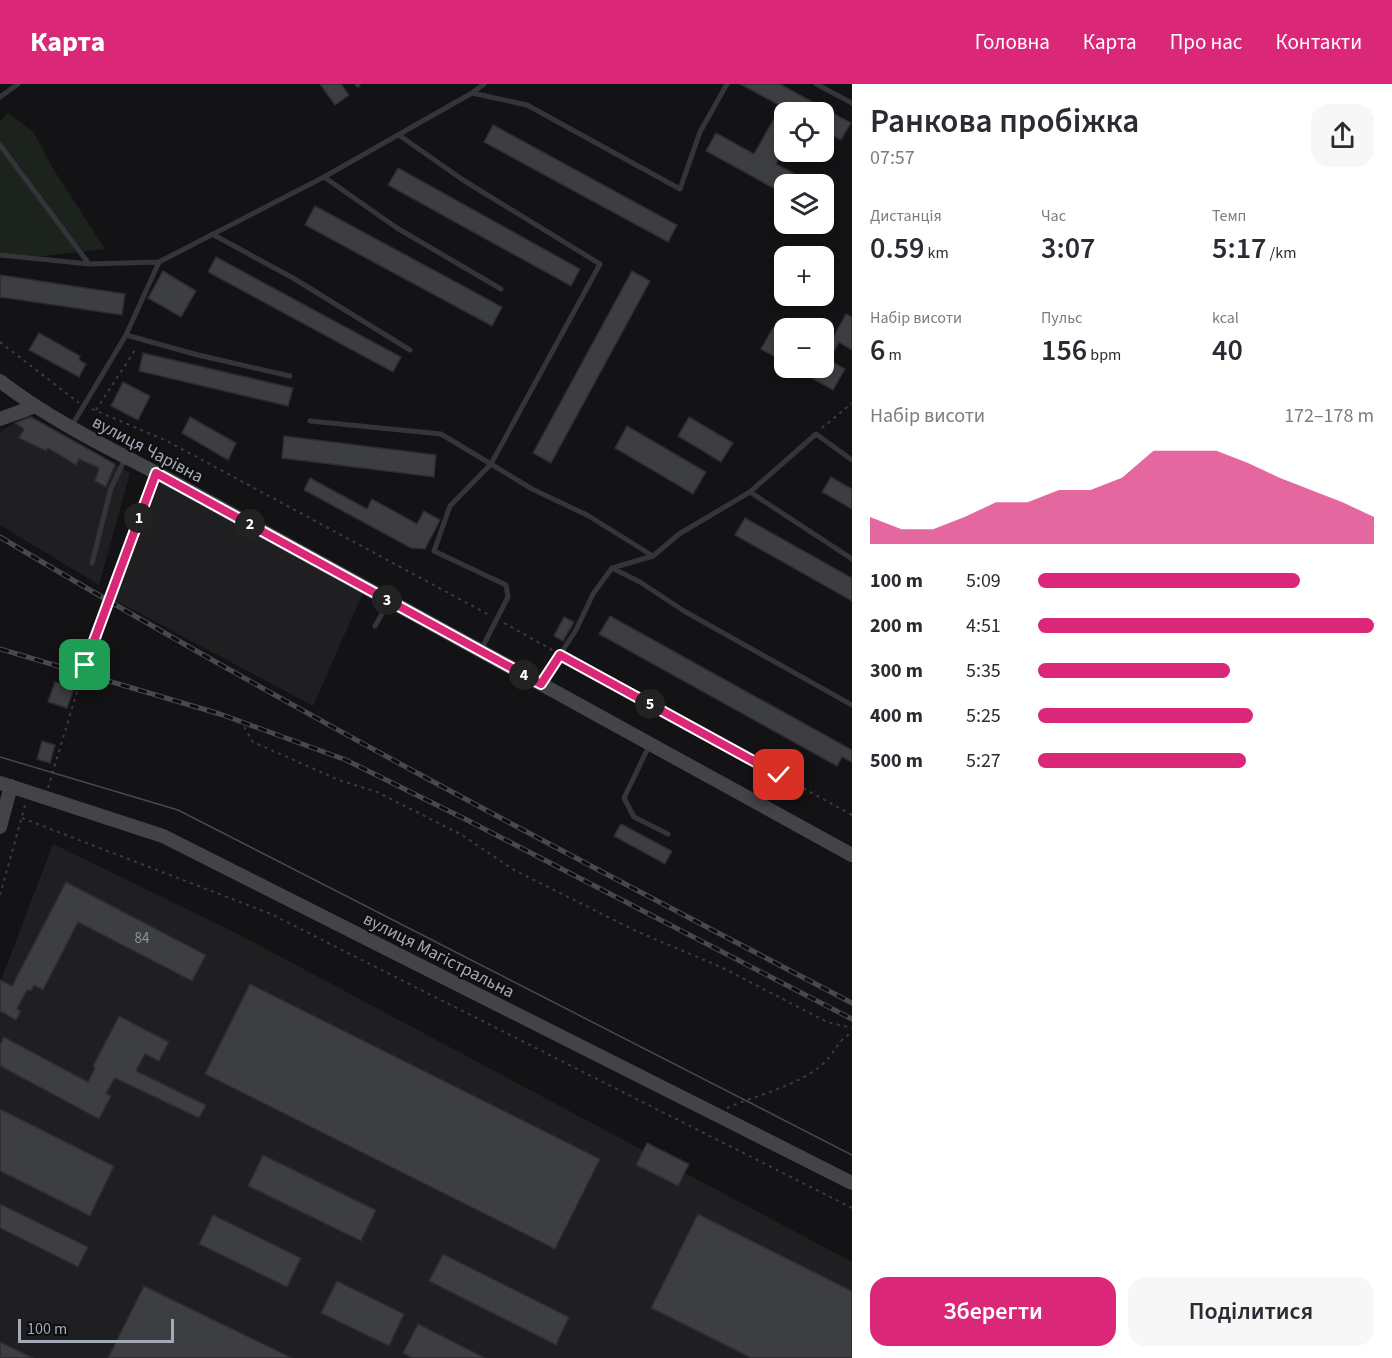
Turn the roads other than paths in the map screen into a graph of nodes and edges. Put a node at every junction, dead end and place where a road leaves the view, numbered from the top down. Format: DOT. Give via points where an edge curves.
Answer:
graph roads {
  1 [pos="18,84"];
  2 [pos="484,84"];
  3 [pos="727,84"];
  4 [pos="816,84"];
  5 [pos="472,93"];
  6 [pos="0,97"];
  7 [pos="852,104"];
  8 [pos="399,135"];
  9 [pos="0,145"];
  10 [pos="324,177"];
  11 [pos="212,234"];
  12 [pos="0,255"];
  13 [pos="159,262"];
  14 [pos="88,264"];
  15 [pos="501,289"];
  16 [pos="126,335"];
  17 [pos="410,350"];
  18 [pos="290,376"];
  19 [pos="0,381"];
  20 [pos="33,407"];
  21 [pos="0,419"];
  22 [pos="310,421"];
  23 [pos="70,429"];
  24 [pos="126,457"];
  25 [pos="852,460"];
  26 [pos="491,464"];
  27 [pos="750,492"];
  28 [pos="653,556"];
  29 [pos="852,559"];
  30 [pos="92,563"];
  31 [pos="612,568"];
  32 [pos="390,601"];
  33 [pos="375,626"];
  34 [pos="480,651"];
  35 [pos="541,684"];
  36 [pos="852,705"];
  37 [pos="650,744"];
  38 [pos="6,784"];
  39 [pos="0,827"];
  40 [pos="668,834"];
  41 [pos="852,855"];
  42 [pos="852,1184"];
  1 -- 6 [label="lane"];
  2 -- 5 [label="lane"];
  3 -- 5 [label="lane" via="700,132 680,189 527,105"];
  4 -- 7 [label="lane"];
  5 -- 8 [label="lane"];
  8 -- 10 [label="lane"];
  8 -- 26 [label="lane" via="463,180 600,264"];
  9 -- 14 [label="lane"];
  10 -- 11 [label="lane"];
  10 -- 15 [label="lane" via="397,228"];
  11 -- 13 [label="lane"];
  11 -- 17 [label="lane"];
  12 -- 14 [label="lane"];
  13 -- 14 [label="lane"];
  13 -- 16 [label="lane"];
  16 -- 18 [label="lane"];
  16 -- 23 [label="lane"];
  19 -- 20 [label="street, вулиця Чарівна"];
  20 -- 21 [label="street"];
  20 -- 23 [label="street, вулиця Чарівна"];
  22 -- 26 [label="lane" via="441,434"];
  23 -- 24 [label="street, вулиця Чарівна"];
  24 -- 30 [label="lane" via="111,488"];
  24 -- 32 [label="street, вулиця Чарівна"];
  25 -- 27 [label="lane" via="816,434"];
  26 -- 28 [label="lane" via="587,515"];
  26 -- 34 [label="lane" via="450,506 434,551 506,585 508,597"];
  27 -- 28 [label="lane" via="679,534"];
  27 -- 29 [label="lane"];
  28 -- 31 [label="lane"];
  31 -- 35 [label="lane"];
  31 -- 36 [label="lane"];
  32 -- 33 [label="lane"];
  32 -- 34 [label="street, вулиця Чарівна"];
  34 -- 35 [label="street, вулиця Чарівна"];
  35 -- 37 [label="street, вулиця Чарівна"];
  37 -- 40 [label="lane" via="624,798 634,817"];
  37 -- 41 [label="street, вулиця Чарівна"];
  38 -- 39 [label="street"];
  38 -- 42 [label="street, вулиця Магістральна" via="163,836"];
}
